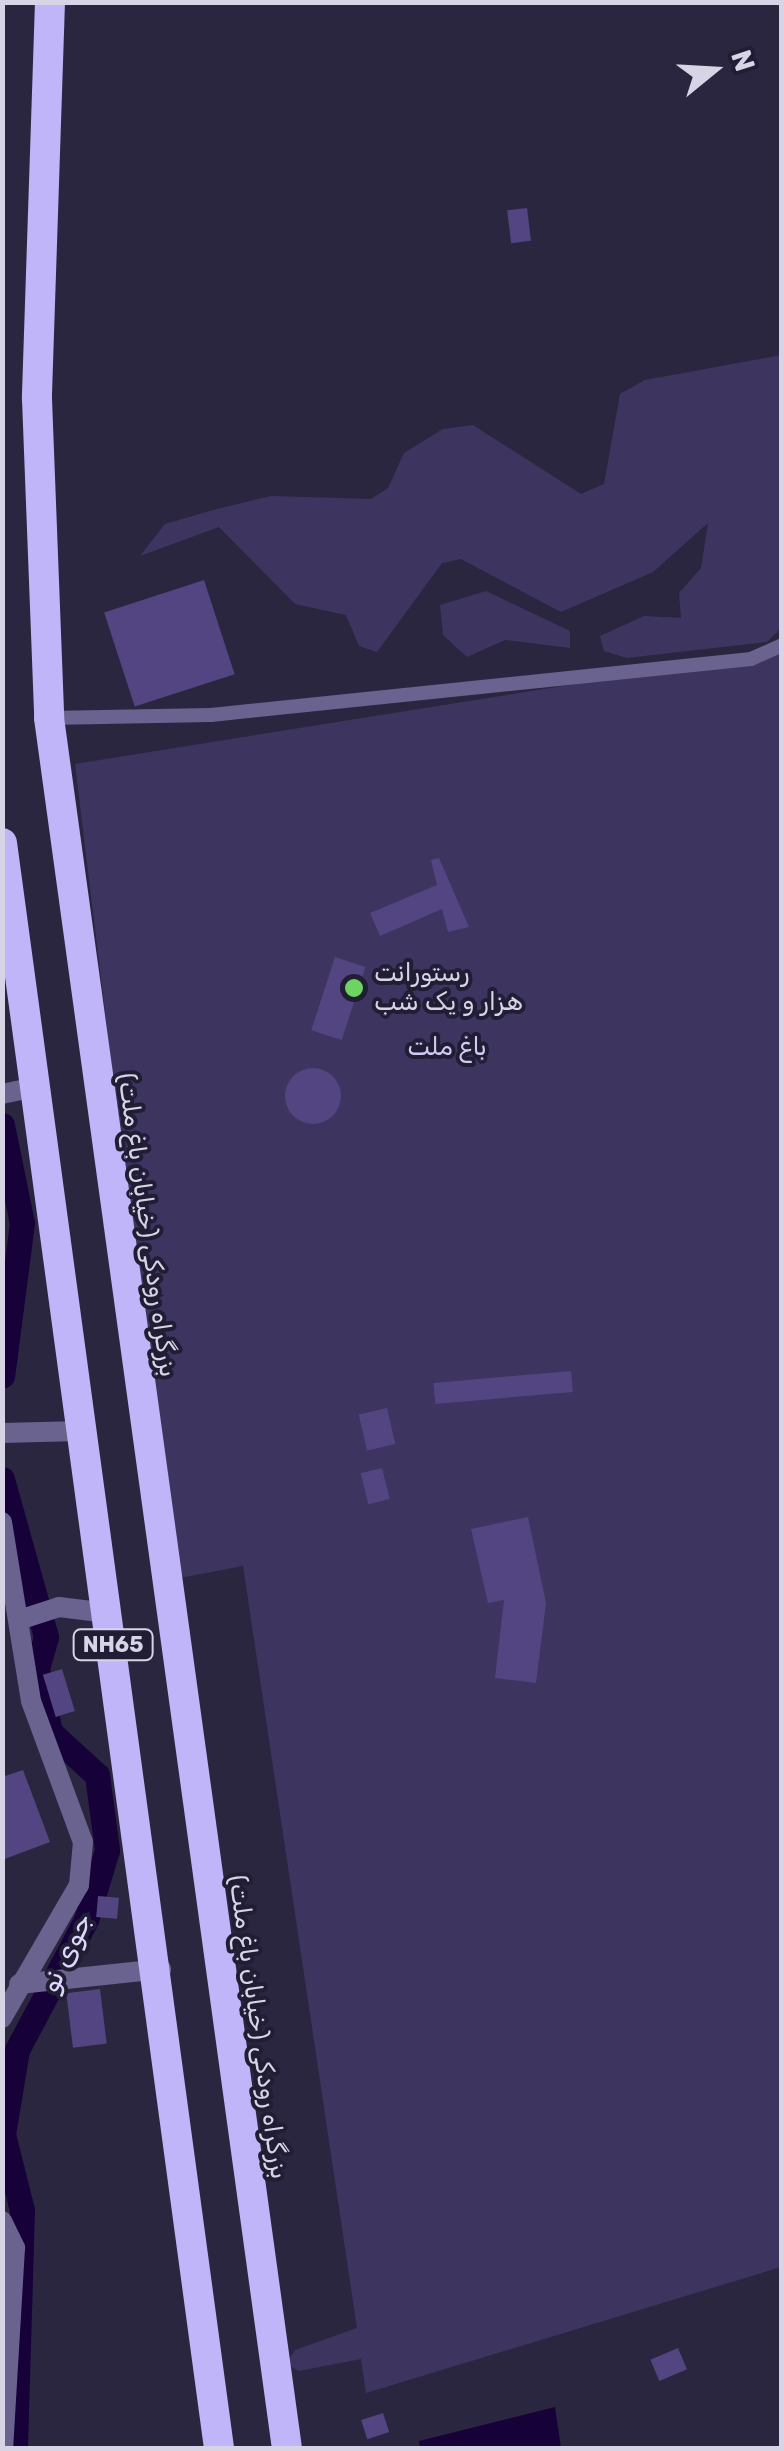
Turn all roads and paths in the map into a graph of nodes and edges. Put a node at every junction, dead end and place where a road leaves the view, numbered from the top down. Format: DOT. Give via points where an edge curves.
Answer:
graph roads {
  1 [pos="50,2"];
  2 [pos="782,645"];
  3 [pos="49,718"];
  4 [pos="2,842"];
  5 [pos="17,1090"];
  6 [pos="81,1431"];
  7 [pos="13,1434"];
  8 [pos="2,1522"];
  9 [pos="108,1613"];
  10 [pos="29,1617"];
  11 [pos="161,1969"];
  12 [pos="12,1989"];
  13 [pos="2,2018"];
  14 [pos="2,2221"];
  15 [pos="6,2419"];
  16 [pos="2,2448"];
  17 [pos="220,2448"];
  18 [pos="287,2448"];
  1 -- 3 [label="highway, بزرگراه رودکی (خیابان باغ ملت)" via="37,398"];
  2 -- 3 [label="lane" via="751,659 211,716"];
  3 -- 18 [label="highway, بزرگراه رودکی (خیابان باغ ملت)"];
  4 -- 5 [label="highway, NH65"];
  5 -- 6 [label="highway, NH65"];
  6 -- 7 [label="street"];
  6 -- 9 [label="highway, NH65"];
  8 -- 10 [label="street"];
  9 -- 10 [label="street" via="59,1607"];
  9 -- 11 [label="highway, NH65"];
  10 -- 12 [label="street" via="30,1701 83,1842 79,1886"];
  11 -- 12 [label="street"];
  11 -- 17 [label="highway, NH65"];
  12 -- 13 [label="street"];
  14 -- 15 [label="street" via="16,2248"];
  15 -- 16 [label="street"];
}
